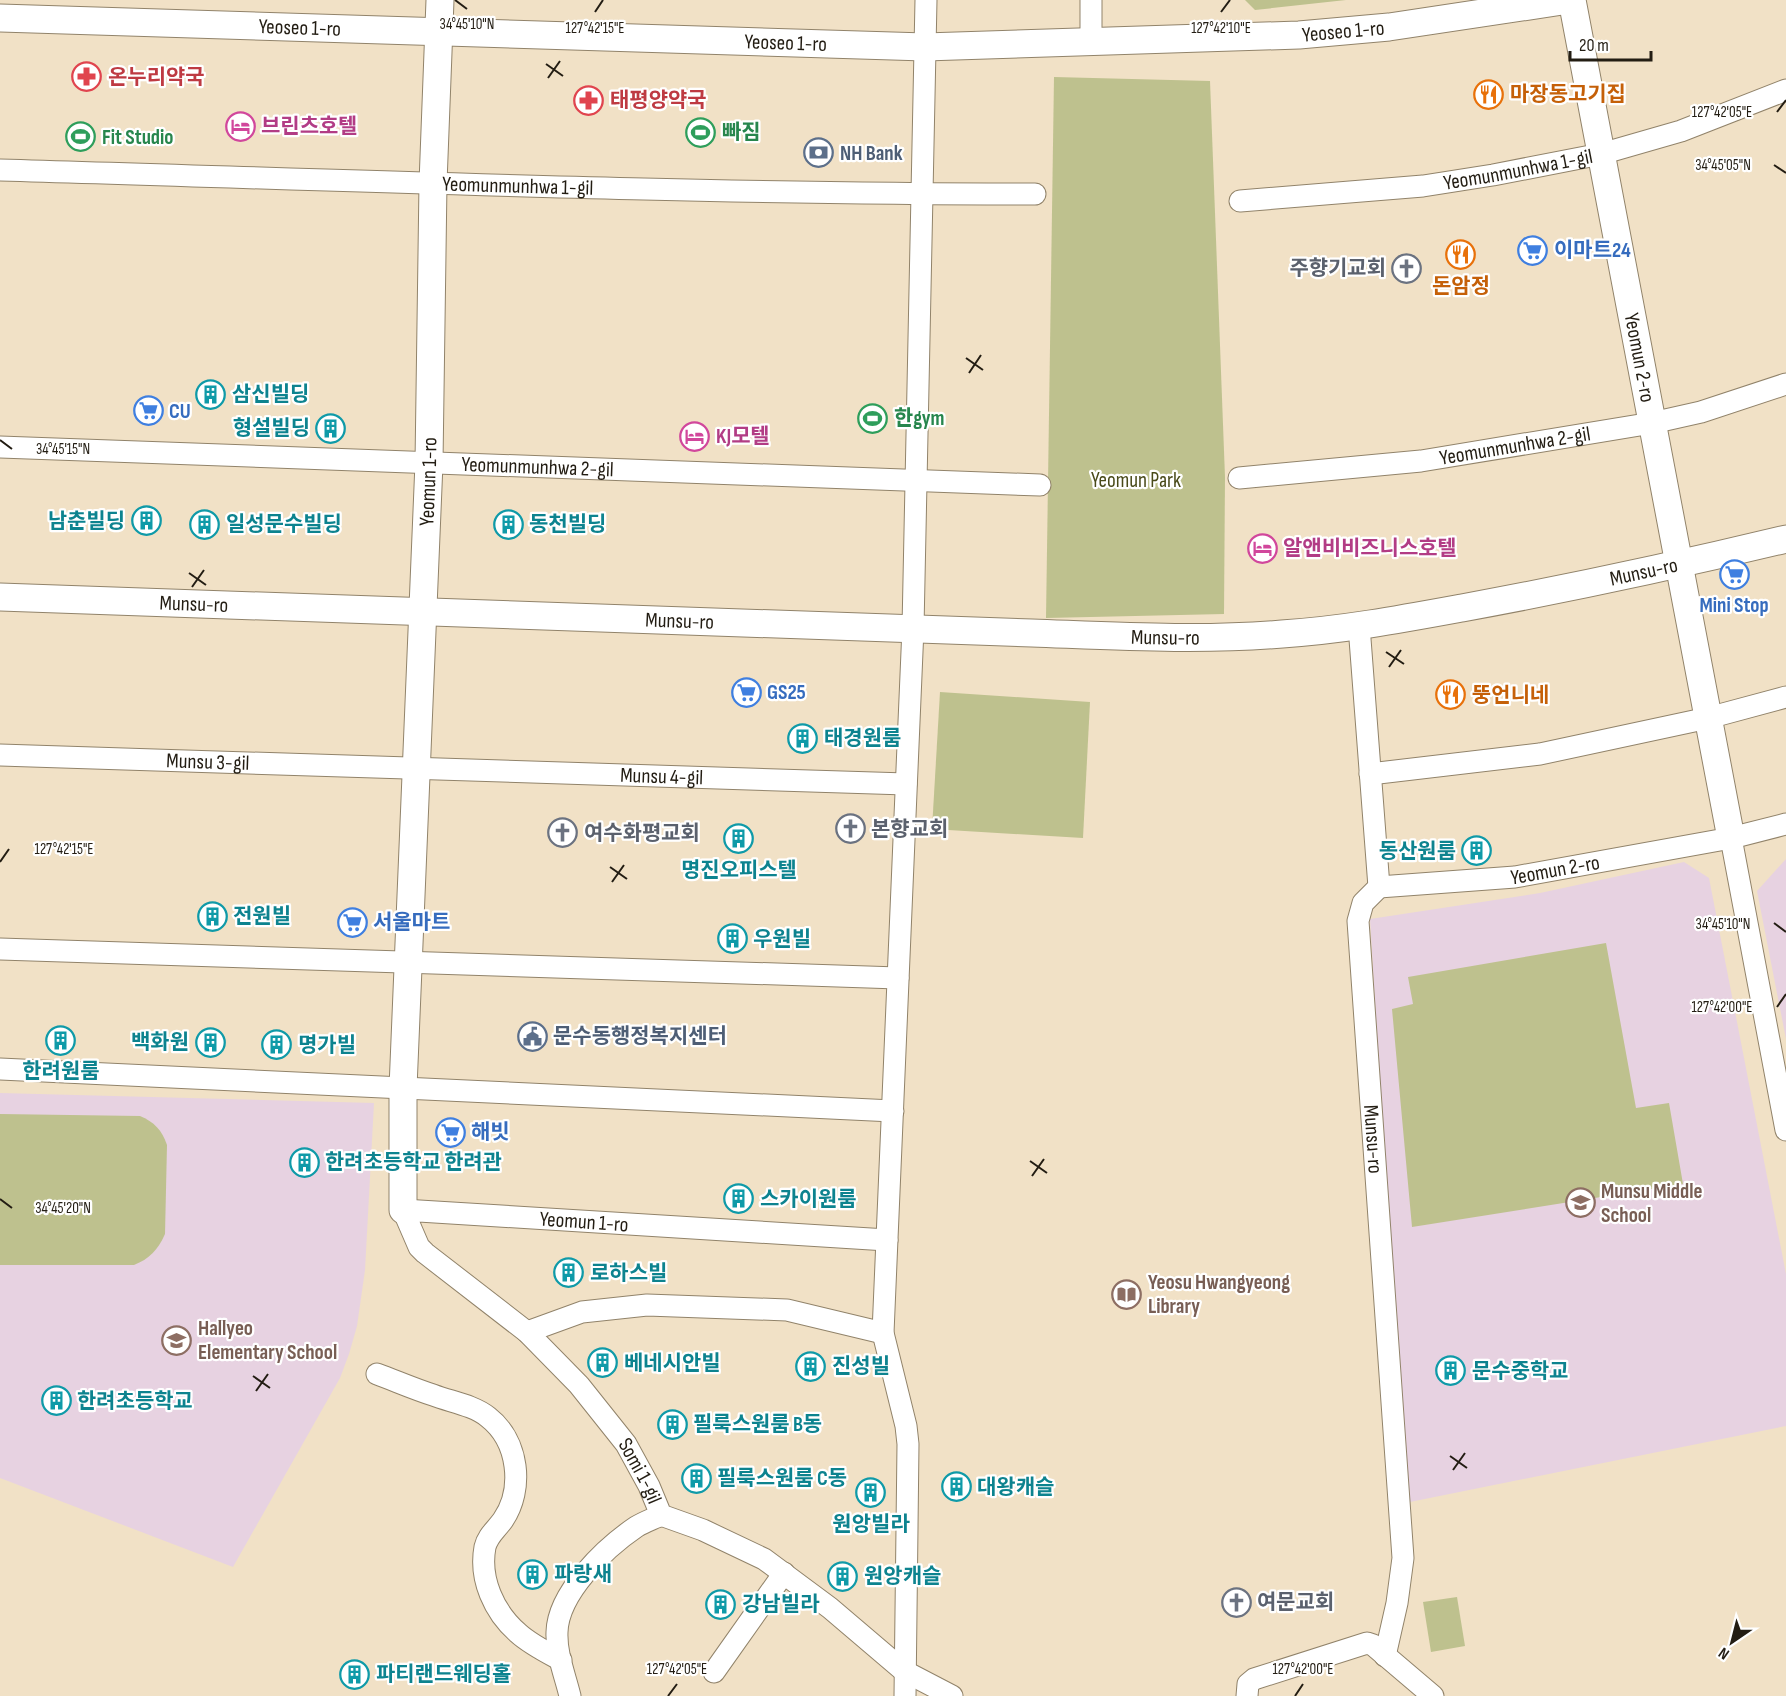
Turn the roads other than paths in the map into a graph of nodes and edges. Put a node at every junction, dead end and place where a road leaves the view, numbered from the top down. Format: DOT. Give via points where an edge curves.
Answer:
graph roads {
  1 [pos="440,0"];
  2 [pos="926,0"];
  3 [pos="1091,0"];
  4 [pos="1570,0"];
  5 [pos="0,18"];
  6 [pos="439,31"];
  7 [pos="1091,41"];
  8 [pos="925,47"];
  9 [pos="1786,90"];
  10 [pos="1601,154"];
  11 [pos="0,170"];
  12 [pos="433,183"];
  13 [pos="922,194"];
  14 [pos="1035,194"];
  15 [pos="1240,201"];
  16 [pos="1786,384"];
  17 [pos="1652,423"];
  18 [pos="0,447"];
  19 [pos="429,463"];
  20 [pos="1239,478"];
  21 [pos="916,480"];
  22 [pos="1040,485"];
  23 [pos="1786,539"];
  24 [pos="1679,565"];
  25 [pos="0,597"];
  26 [pos="423,612"];
  27 [pos="1359,626"];
  28 [pos="913,628"];
  29 [pos="1786,698"];
  30 [pos="1708,718"];
  31 [pos="0,755"];
  32 [pos="417,768"];
  33 [pos="1370,774"];
  34 [pos="906,784"];
  35 [pos="1786,824"];
  36 [pos="1731,838"];
  37 [pos="1379,887"];
  38 [pos="0,949"];
  39 [pos="409,962"];
  40 [pos="898,978"];
  41 [pos="0,1069"];
  42 [pos="403,1088"];
  43 [pos="893,1111"];
  44 [pos="1786,1130"];
  45 [pos="403,1210"];
  46 [pos="887,1240"];
  47 [pos="527,1332"];
  48 [pos="883,1333"];
  49 [pos="377,1374"];
  50 [pos="661,1515"];
  51 [pos="784,1573"];
  52 [pos="1385,1656"];
  53 [pos="561,1660"];
  54 [pos="904,1671"];
  55 [pos="714,1672"];
  56 [pos="570,1696"];
  57 [pos="905,1696"];
  58 [pos="952,1696"];
  59 [pos="1247,1696"];
  60 [pos="1432,1696"];
  1 -- 6 [label="street, Yeomun 1-ro"];
  2 -- 8 [label="street"];
  3 -- 7 [label="street"];
  4 -- 7 [label="street, Yeoseo 1-ro" via="1389,27 1299,35"];
  4 -- 10 [label="street, Yeomun 2-ro"];
  5 -- 6 [label="street, Yeoseo 1-ro"];
  6 -- 8 [label="street, Yeoseo 1-ro"];
  6 -- 12 [label="street, Yeomun 1-ro"];
  7 -- 8 [label="street, Yeoseo 1-ro"];
  8 -- 13 [label="street"];
  9 -- 10 [label="street, Yeomunmunhwa 1-gil" via="1681,131"];
  10 -- 15 [label="street, Yeomunmunhwa 1-gil" via="1424,186"];
  10 -- 17 [label="street, Yeomun 2-ro"];
  11 -- 12 [label="street, Yeomunmunhwa 1-gil"];
  12 -- 13 [label="street, Yeomunmunhwa 1-gil"];
  12 -- 19 [label="street, Yeomun 1-ro"];
  13 -- 14 [label="street, Yeomunmunhwa 1-gil"];
  13 -- 21 [label="street"];
  16 -- 17 [label="street, Yeomunmunhwa 2-gil" via="1701,412"];
  17 -- 20 [label="street, Yeomunmunhwa 2-gil" via="1421,461"];
  17 -- 24 [label="street, Yeomun 2-ro"];
  18 -- 19 [label="street, Yeomunmunhwa 2-gil"];
  19 -- 21 [label="street, Yeomunmunhwa 2-gil"];
  19 -- 26 [label="street, Yeomun 1-ro"];
  21 -- 22 [label="street, Yeomunmunhwa 2-gil"];
  21 -- 28 [label="street"];
  23 -- 24 [label="street, Munsu-ro"];
  24 -- 27 [label="street, Munsu-ro"];
  24 -- 30 [label="street, Yeomun 2-ro"];
  25 -- 26 [label="street, Munsu-ro"];
  26 -- 28 [label="street, Munsu-ro"];
  26 -- 32 [label="street, Yeomun 1-ro"];
  27 -- 28 [label="street, Munsu-ro" via="1281,635 1189,637"];
  27 -- 33 [label="street"];
  28 -- 34 [label="street"];
  29 -- 30 [label="street"];
  30 -- 33 [label="street" via="1540,754"];
  30 -- 36 [label="street, Yeomun 2-ro"];
  31 -- 32 [label="street, Munsu 3-gil"];
  32 -- 34 [label="street, Munsu 4-gil"];
  32 -- 39 [label="street, Yeomun 1-ro"];
  33 -- 37 [label="street"];
  34 -- 40 [label="street"];
  35 -- 36 [label="street"];
  36 -- 37 [label="street, Yeomun 2-ro" via="1515,877"];
  36 -- 44 [label="street, Yeomun 2-ro"];
  37 -- 52 [label="street, Munsu-ro" via="1363,903 1358,921 1403,1558"];
  38 -- 39 [label="street"];
  39 -- 40 [label="street"];
  39 -- 42 [label="street, Yeomun 1-ro"];
  40 -- 43 [label="street"];
  41 -- 42 [label="street"];
  42 -- 43 [label="street"];
  42 -- 45 [label="street, Yeomun 1-ro"];
  43 -- 46 [label="street"];
  45 -- 46 [label="street, Yeomun 1-ro"];
  45 -- 47 [label="street, Somi 1-gil" via="425,1253"];
  46 -- 48 [label="street"];
  47 -- 48 [label="street" via="582,1312 647,1305 787,1310"];
  47 -- 50 [label="street, Somi 1-gil" via="579,1384 618,1432"];
  48 -- 54 [label="street" via="908,1444"];
  49 -- 53 [label="street" via="481,1411 503,1431 514,1460 515,1493 486,1545 485,1584 518,1634"];
  50 -- 51 [label="street, Somi 1-gil" via="725,1539"];
  50 -- 53 [label="street" via="635,1527 606,1551 575,1587 557,1627"];
  51 -- 54 [label="street, Somi 1-gil"];
  51 -- 55 [label="street"];
  52 -- 59 [label="street" via="1363,1643 1252,1680"];
  52 -- 60 [label="street"];
  53 -- 56 [label="street"];
  54 -- 57 [label="street"];
  54 -- 58 [label="street, Somi 1-gil"];
}
